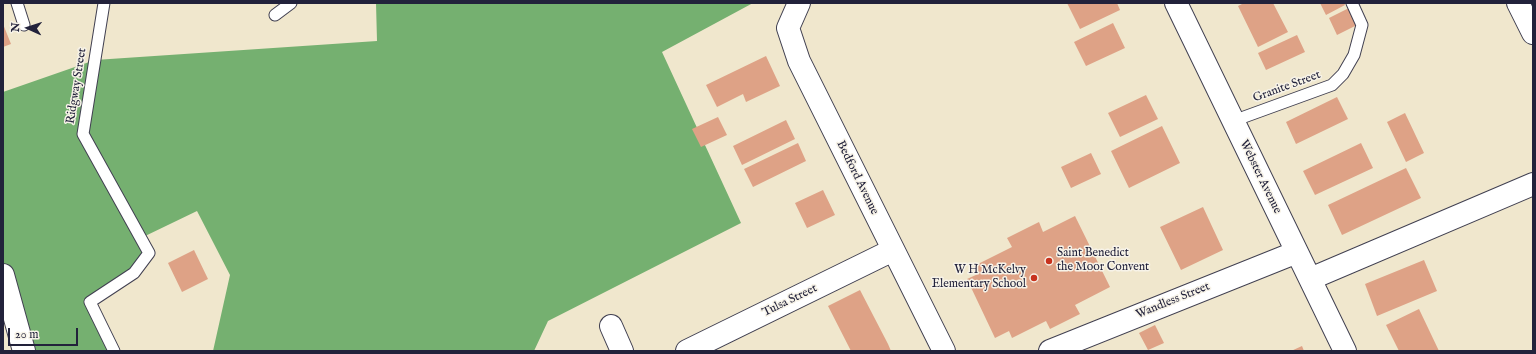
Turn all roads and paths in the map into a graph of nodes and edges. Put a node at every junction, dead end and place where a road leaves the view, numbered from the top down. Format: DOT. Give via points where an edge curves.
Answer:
graph roads {
  1 [pos="17,3"];
  2 [pos="104,3"];
  3 [pos="291,3"];
  4 [pos="799,3"];
  5 [pos="1176,3"];
  6 [pos="1352,3"];
  7 [pos="1518,3"];
  8 [pos="275,15"];
  9 [pos="24,25"];
  10 [pos="1533,33"];
  11 [pos="1233,121"];
  12 [pos="1533,184"];
  13 [pos="893,250"];
  14 [pos="1297,252"];
  15 [pos="3,276"];
  16 [pos="1310,279"];
  17 [pos="611,326"];
  18 [pos="24,351"];
  19 [pos="114,351"];
  20 [pos="622,351"];
  21 [pos="687,351"];
  22 [pos="944,351"];
  23 [pos="1050,351"];
  24 [pos="1345,351"];
  1 -- 9 [label="lane"];
  2 -- 19 [label="lane, Ridgway Street" via="83,134 149,253 134,273 90,302"];
  3 -- 8 [label="lane"];
  4 -- 13 [label="street, Bedford Avenue" via="788,28 799,61"];
  5 -- 11 [label="street, Webster Avenue"];
  6 -- 11 [label="lane, Granite Street" via="1362,25 1354,55 1343,74 1332,85"];
  7 -- 10 [label="street"];
  11 -- 14 [label="street, Webster Avenue"];
  12 -- 16 [label="street"];
  13 -- 21 [label="street, Tulsa Street"];
  13 -- 22 [label="street, Bedford Avenue"];
  14 -- 16 [label="street, Webster Avenue"];
  14 -- 23 [label="street, Wandless Street"];
  15 -- 18 [label="street"];
  16 -- 24 [label="street, Webster Avenue"];
  17 -- 20 [label="street"];
}
